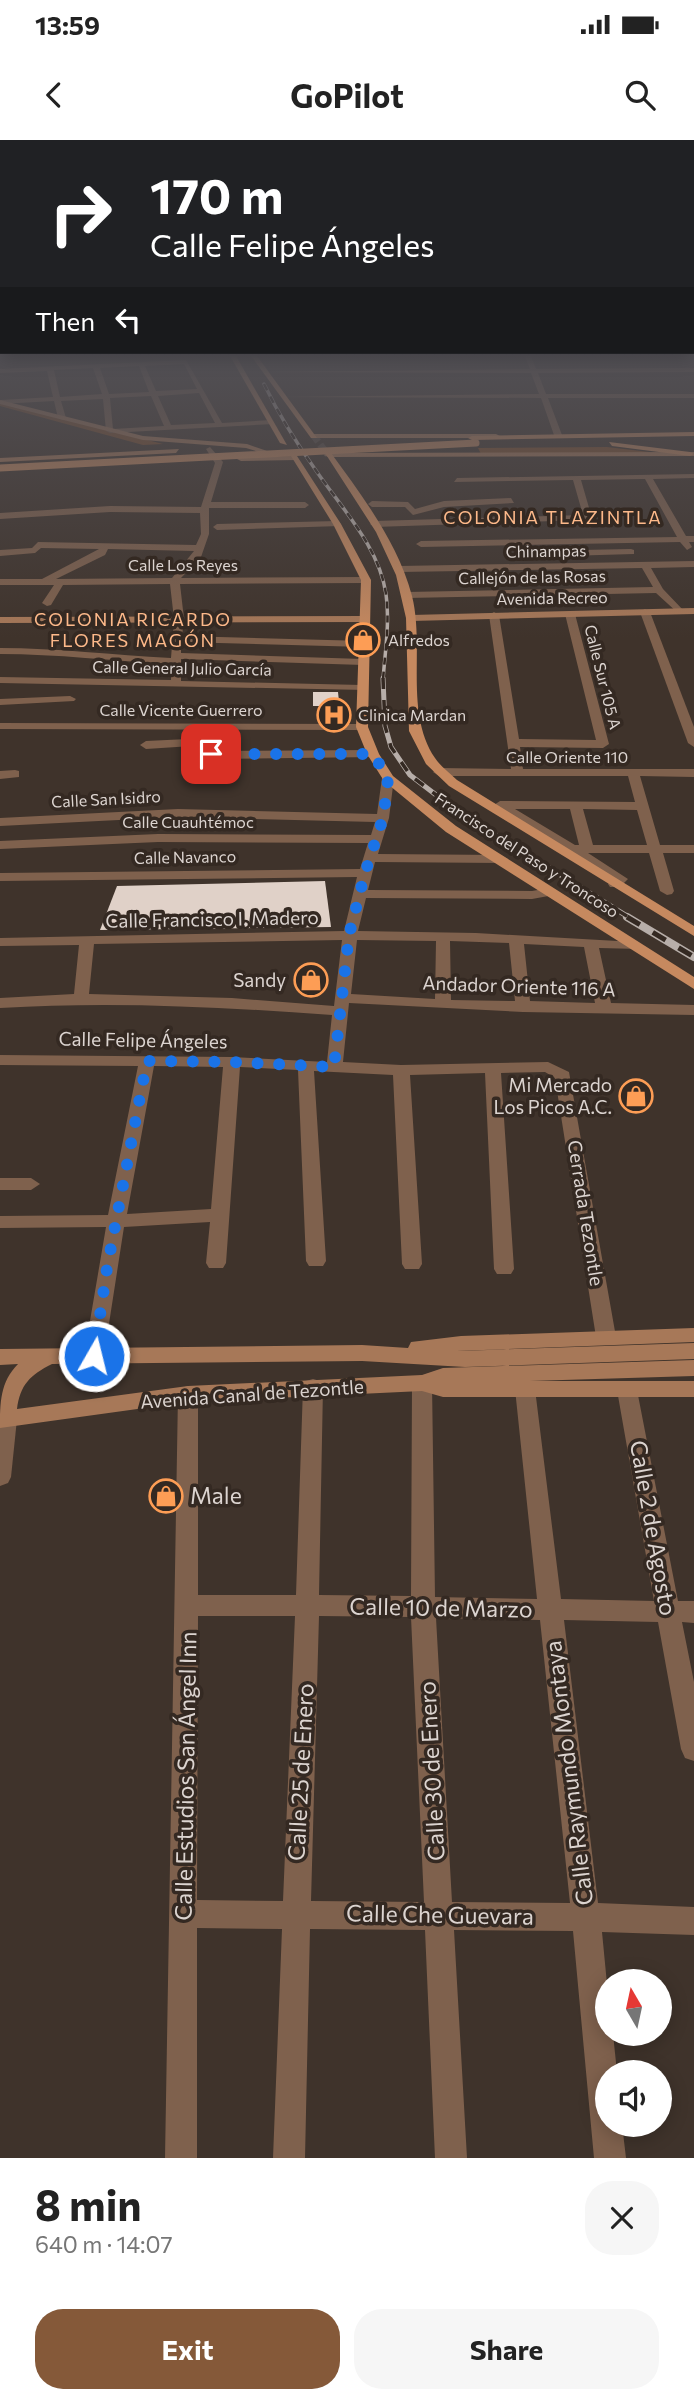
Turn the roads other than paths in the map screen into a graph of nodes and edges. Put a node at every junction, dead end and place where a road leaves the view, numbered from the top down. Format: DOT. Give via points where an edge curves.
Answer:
graph roads {
  1 [pos="113,450"];
  2 [pos="155,450"];
  3 [pos="191,450"];
  4 [pos="211,450"];
  5 [pos="258,450"];
  6 [pos="260,450"];
  7 [pos="324,450"];
  8 [pos="419,450"];
  9 [pos="693,451"];
  10 [pos="161,452"];
  11 [pos="93,455"];
  12 [pos="328,455"];
  13 [pos="423,456"];
  14 [pos="254,458"];
  15 [pos="294,458"];
  16 [pos="215,460"];
  17 [pos="3,461"];
  18 [pos="0,470"];
  19 [pos="648,477"];
  20 [pos="694,477"];
  21 [pos="576,478"];
  22 [pos="457,480"];
  23 [pos="511,500"];
  24 [pos="372,504"];
  25 [pos="305,505"];
  26 [pos="205,507"];
  27 [pos="413,512"];
  28 [pos="0,516"];
  29 [pos="588,517"];
  30 [pos="416,523"];
  31 [pos="337,524"];
  32 [pos="374,524"];
  33 [pos="217,527"];
  34 [pos="90,538"];
  35 [pos="682,539"];
  36 [pos="694,539"];
  37 [pos="624,540"];
  38 [pos="41,541"];
  39 [pos="595,541"];
  40 [pos="421,544"];
  41 [pos="199,548"];
  42 [pos="104,549"];
  43 [pos="127,552"];
  44 [pos="631,552"];
  45 [pos="0,553"];
  46 [pos="519,554"];
  47 [pos="694,557"];
  48 [pos="694,564"];
  49 [pos="642,565"];
  50 [pos="423,568"];
  51 [pos="399,569"];
  52 [pos="366,580"];
  53 [pos="175,581"];
  54 [pos="0,582"];
  55 [pos="43,582"];
  56 [pos="60,582"];
  57 [pos="659,590"];
  58 [pos="407,595"];
  59 [pos="47,603"];
  60 [pos="679,611"];
  61 [pos="694,611"];
  62 [pos="646,612"];
  63 [pos="570,614"];
  64 [pos="494,615"];
  65 [pos="411,618"];
  66 [pos="179,619"];
  67 [pos="365,619"];
  68 [pos="0,620"];
  69 [pos="176,639"];
  70 [pos="365,644"];
  71 [pos="0,651"];
  72 [pos="176,659"];
  73 [pos="363,662"];
  74 [pos="0,680"];
  75 [pos="176,683"];
  76 [pos="362,688"];
  77 [pos="71,699"];
  78 [pos="0,702"];
  79 [pos="168,725"];
  80 [pos="0,726"];
  81 [pos="362,727"];
  82 [pos="188,743"];
  83 [pos="514,743"];
  84 [pos="694,743"];
  85 [pos="166,744"];
  86 [pos="146,745"];
  87 [pos="211,754"];
  88 [pos="373,754"];
  89 [pos="439,772"];
  90 [pos="518,772"];
  91 [pos="633,773"];
  92 [pos="694,773"];
  93 [pos="15,774"];
  94 [pos="0,775"];
  95 [pos="388,778"];
  96 [pos="575,805"];
  97 [pos="643,806"];
  98 [pos="383,818"];
  99 [pos="0,822"];
  100 [pos="528,827"];
  101 [pos="377,839"];
  102 [pos="0,845"];
  103 [pos="572,849"];
  104 [pos="587,849"];
  105 [pos="655,849"];
  106 [pos="694,849"];
  107 [pos="501,859"];
  108 [pos="367,866"];
  109 [pos="3,877"];
  110 [pos="615,884"];
  111 [pos="667,891"];
  112 [pos="549,892"];
  113 [pos="359,894"];
  114 [pos="694,932"];
  115 [pos="349,935"];
  116 [pos="443,937"];
  117 [pos="516,939"];
  118 [pos="87,940"];
  119 [pos="0,942"];
  120 [pos="590,942"];
  121 [pos="635,946"];
  122 [pos="694,984"];
  123 [pos="81,998"];
  124 [pos="0,1003"];
  125 [pos="342,1004"];
  126 [pos="443,1004"];
  127 [pos="523,1007"];
  128 [pos="604,1008"];
  129 [pos="694,1010"];
  130 [pos="0,1060"];
  131 [pos="147,1061"];
  132 [pos="232,1062"];
  133 [pos="306,1066"];
  134 [pos="334,1067"];
  135 [pos="537,1067"];
  136 [pos="401,1070"];
  137 [pos="493,1070"];
  138 [pos="0,1184"];
  139 [pos="31,1184"];
  140 [pos="218,1215"];
  141 [pos="116,1221"];
  142 [pos="0,1223"];
  143 [pos="316,1261"];
  144 [pos="216,1263"];
  145 [pos="412,1264"];
  146 [pos="504,1269"];
  147 [pos="694,1335"];
  148 [pos="606,1337"];
  149 [pos="694,1351"];
  150 [pos="362,1353"];
  151 [pos="94,1356"];
  152 [pos="0,1357"];
  153 [pos="49,1357"];
  154 [pos="694,1368"];
  155 [pos="422,1383"];
  156 [pos="313,1387"];
  157 [pos="525,1389"];
  158 [pos="694,1389"];
  159 [pos="628,1390"];
  160 [pos="188,1394"];
  161 [pos="3,1420"];
  162 [pos="0,1477"];
  163 [pos="309,1605"];
  164 [pos="188,1606"];
  165 [pos="424,1608"];
  166 [pos="550,1609"];
  167 [pos="668,1611"];
  168 [pos="694,1612"];
  169 [pos="694,1749"];
  170 [pos="295,1913"];
  171 [pos="185,1914"];
  172 [pos="440,1915"];
  173 [pos="586,1917"];
  174 [pos="694,1921"];
  175 [pos="181,2158"];
  176 [pos="289,2158"];
  177 [pos="451,2158"];
  178 [pos="610,2158"];
  1 -- 11 [label="street"];
  2 -- 10 [label="street"];
  3 -- 10 [label="street"];
  4 -- 16 [label="street"];
  5 -- 17 [label="main road, bridge"];
  6 -- 14 [label="street" via="266,452"];
  7 -- 18 [label="main road, bridge"];
  8 -- 13 [label="street"];
  9 -- 13 [label="street"];
  10 -- 11 [label="street"];
  11 -- 17 [label="street"];
  12 -- 13 [label="street"];
  12 -- 32 [label="main road, Francisco del Paso y Troncoso"];
  14 -- 15 [label="street"];
  14 -- 16 [label="street"];
  15 -- 31 [label="main road, Francisco del Paso y Troncoso"];
  16 -- 18 [label="street"];
  16 -- 26 [label="street" via="219,462"];
  19 -- 20 [label="street"];
  19 -- 21 [label="street"];
  19 -- 35 [label="street"];
  21 -- 22 [label="street"];
  21 -- 29 [label="street"];
  23 -- 27 [label="street" via="444,504"];
  24 -- 27 [label="street" via="408,505"];
  25 -- 26 [label="street"];
  26 -- 28 [label="street"];
  26 -- 41 [label="street" via="206,528"];
  27 -- 30 [label="street"];
  29 -- 30 [label="street"];
  29 -- 39 [label="street"];
  30 -- 32 [label="street"];
  30 -- 40 [label="street"];
  31 -- 33 [label="street"];
  31 -- 52 [label="main road, Francisco del Paso y Troncoso"];
  32 -- 51 [label="main road, Francisco del Paso y Troncoso"];
  34 -- 38 [label="street"];
  35 -- 36 [label="street"];
  35 -- 37 [label="street" via="642,536"];
  35 -- 47 [label="street"];
  37 -- 39 [label="street"];
  37 -- 44 [label="street"];
  38 -- 42 [label="street"];
  38 -- 45 [label="street" via="35,551"];
  39 -- 40 [label="street"];
  40 -- 50 [label="street"];
  41 -- 42 [label="street"];
  41 -- 53 [label="street"];
  42 -- 43 [label="street"];
  42 -- 55 [label="street"];
  44 -- 46 [label="street"];
  44 -- 49 [label="street"];
  48 -- 49 [label="street, Chinampas"];
  49 -- 50 [label="street, Chinampas" via="552,571"];
  49 -- 57 [label="street"];
  50 -- 51 [label="street, Chinampas"];
  51 -- 58 [label="main road, Francisco del Paso y Troncoso"];
  52 -- 53 [label="street, Calle Los Reyes"];
  52 -- 67 [label="main road, Francisco del Paso y Troncoso"];
  53 -- 56 [label="street, Calle Los Reyes"];
  53 -- 66 [label="street"];
  54 -- 55 [label="street, Calle Los Reyes"];
  55 -- 56 [label="street, Calle Los Reyes"];
  56 -- 59 [label="street"];
  57 -- 58 [label="street, Callejón de las Rosas"];
  57 -- 60 [label="street"];
  58 -- 65 [label="main road, Francisco del Paso y Troncoso"];
  60 -- 61 [label="street, Avenida Recreo"];
  60 -- 62 [label="street, Avenida Recreo"];
  62 -- 63 [label="street, Avenida Recreo"];
  62 -- 84 [label="street"];
  63 -- 64 [label="street, Avenida Recreo"];
  63 -- 83 [label="street, Calle Sur 105 A" via="603,744"];
  64 -- 65 [label="street, Avenida Recreo"];
  64 -- 83 [label="street"];
  65 -- 89 [label="main road, Francisco del Paso y Troncoso" via="415,732"];
  66 -- 67 [label="street"];
  66 -- 68 [label="street"];
  66 -- 69 [label="street"];
  67 -- 70 [label="main road, Francisco del Paso y Troncoso"];
  69 -- 70 [label="street"];
  69 -- 72 [label="street"];
  70 -- 73 [label="main road, Francisco del Paso y Troncoso"];
  71 -- 72 [label="street"];
  72 -- 73 [label="street"];
  72 -- 75 [label="street"];
  73 -- 76 [label="main road, Francisco del Paso y Troncoso"];
  74 -- 75 [label="street, Calle General Julio García"];
  75 -- 76 [label="street, Calle General Julio García"];
  76 -- 81 [label="main road, Francisco del Paso y Troncoso"];
  77 -- 78 [label="street"];
  79 -- 80 [label="street, Calle Vicente Guerrero"];
  79 -- 81 [label="street, Calle Vicente Guerrero"];
  79 -- 85 [label="street"];
  81 -- 88 [label="main road, Francisco del Paso y Troncoso"];
  82 -- 85 [label="street"];
  83 -- 90 [label="street"];
  85 -- 86 [label="street"];
  87 -- 88 [label="street"];
  88 -- 95 [label="main road, Francisco del Paso y Troncoso"];
  89 -- 90 [label="street, Calle Oriente 110"];
  89 -- 100 [label="main road, Francisco del Paso y Troncoso"];
  90 -- 91 [label="street, Calle Oriente 110"];
  91 -- 92 [label="street, Calle Oriente 110"];
  91 -- 97 [label="street"];
  93 -- 94 [label="street"];
  95 -- 98 [label="street"];
  95 -- 107 [label="main road, Francisco del Paso y Troncoso" via="451,829"];
  96 -- 97 [label="street"];
  96 -- 100 [label="street" via="500,805"];
  96 -- 104 [label="street"];
  97 -- 105 [label="street"];
  98 -- 99 [label="street, Calle San Isidro" via="178,813"];
  98 -- 101 [label="street"];
  100 -- 103 [label="street"];
  100 -- 110 [label="main road, Francisco del Paso y Troncoso"];
  101 -- 102 [label="street, Calle Cuauhtémoc" via="158,838"];
  101 -- 108 [label="street"];
  103 -- 104 [label="street"];
  103 -- 110 [label="street" via="621,879"];
  104 -- 105 [label="street"];
  105 -- 106 [label="street"];
  105 -- 111 [label="street"];
  107 -- 108 [label="street, Calle Navanco"];
  107 -- 112 [label="main road, Francisco del Paso y Troncoso"];
  108 -- 109 [label="street, Calle Navanco"];
  108 -- 113 [label="street"];
  110 -- 114 [label="main road, Francisco del Paso y Troncoso"];
  112 -- 113 [label="street"];
  112 -- 121 [label="main road, Francisco del Paso y Troncoso"];
  113 -- 115 [label="street"];
  115 -- 116 [label="street, Calle Francisco I. Madero"];
  115 -- 118 [label="street, Calle Francisco I. Madero"];
  115 -- 125 [label="street"];
  116 -- 117 [label="street, Calle Francisco I. Madero"];
  116 -- 126 [label="street"];
  117 -- 120 [label="street, Calle Francisco I. Madero"];
  117 -- 127 [label="street"];
  118 -- 119 [label="street, Calle Francisco I. Madero"];
  118 -- 123 [label="street"];
  120 -- 121 [label="street, Calle Francisco I. Madero"];
  120 -- 128 [label="street"];
  121 -- 122 [label="main road, Francisco del Paso y Troncoso"];
  123 -- 124 [label="street, Andador Oriente 116 A"];
  123 -- 125 [label="street, Andador Oriente 116 A"];
  125 -- 126 [label="street, Andador Oriente 116 A"];
  125 -- 134 [label="street"];
  126 -- 127 [label="street, Andador Oriente 116 A"];
  127 -- 128 [label="street, Andador Oriente 116 A"];
  128 -- 129 [label="street, Andador Oriente 116 A"];
  130 -- 131 [label="street, Calle Felipe Ángeles"];
  131 -- 132 [label="street, Calle Felipe Ángeles"];
  131 -- 141 [label="street"];
  132 -- 133 [label="street, Calle Felipe Ángeles"];
  132 -- 140 [label="street"];
  133 -- 134 [label="street, Calle Felipe Ángeles"];
  133 -- 143 [label="street"];
  134 -- 136 [label="street, Calle Felipe Ángeles"];
  135 -- 137 [label="street, Calle Felipe Ángeles"];
  135 -- 148 [label="street, Cerrada Tezontle" via="563,1076"];
  136 -- 137 [label="street, Calle Felipe Ángeles"];
  136 -- 145 [label="street"];
  137 -- 146 [label="street"];
  138 -- 139 [label="street"];
  140 -- 141 [label="street"];
  140 -- 144 [label="street"];
  141 -- 142 [label="street"];
  141 -- 151 [label="street"];
  147 -- 148 [label="street, Avenida Canal de Tezontle"];
  148 -- 150 [label="street, Avenida Canal de Tezontle" via="461,1343"];
  149 -- 150 [label="street, Avenida Canal de Tezontle" via="465,1359"];
  150 -- 151 [label="street, Avenida Canal de Tezontle"];
  151 -- 153 [label="street, Avenida Canal de Tezontle"];
  152 -- 153 [label="street, Avenida Canal de Tezontle"];
  153 -- 161 [label="street" via="16,1377"];
  154 -- 155 [label="street, Avenida Canal de Tezontle" via="443,1376"];
  155 -- 156 [label="street, Avenida Canal de Tezontle"];
  155 -- 157 [label="street, Avenida Canal de Tezontle" via="443,1389"];
  155 -- 165 [label="street, Calle 30 de Enero"];
  156 -- 160 [label="street, Avenida Canal de Tezontle"];
  156 -- 163 [label="street, Calle 25 de Enero"];
  157 -- 159 [label="street, Avenida Canal de Tezontle"];
  157 -- 166 [label="street, Calle Raymundo Montaya"];
  158 -- 159 [label="street, Avenida Canal de Tezontle"];
  159 -- 167 [label="street, Calle 2 de Agosto"];
  160 -- 161 [label="street, Avenida Canal de Tezontle"];
  160 -- 164 [label="street, Calle Estudios San Ángel Inn"];
  161 -- 162 [label="street"];
  163 -- 164 [label="street, Calle 10 de Marzo"];
  163 -- 165 [label="street, Calle 10 de Marzo"];
  163 -- 170 [label="street, Calle 25 de Enero"];
  164 -- 171 [label="street, Calle Estudios San Ángel Inn"];
  165 -- 166 [label="street, Calle 10 de Marzo"];
  165 -- 172 [label="street, Calle 30 de Enero"];
  166 -- 167 [label="street, Calle 10 de Marzo"];
  166 -- 173 [label="street, Calle Raymundo Montaya"];
  167 -- 168 [label="street, Calle 10 de Marzo"];
  167 -- 169 [label="street, Calle 2 de Agosto"];
  170 -- 171 [label="street, Calle Che Guevara"];
  170 -- 172 [label="street, Calle Che Guevara"];
  170 -- 176 [label="street, Calle 25 de Enero"];
  171 -- 175 [label="street, Calle Estudios San Ángel Inn"];
  172 -- 173 [label="street, Calle Che Guevara"];
  172 -- 177 [label="street, Calle 30 de Enero"];
  173 -- 174 [label="street, Calle Che Guevara"];
  173 -- 178 [label="street, Calle Raymundo Montaya"];
}
